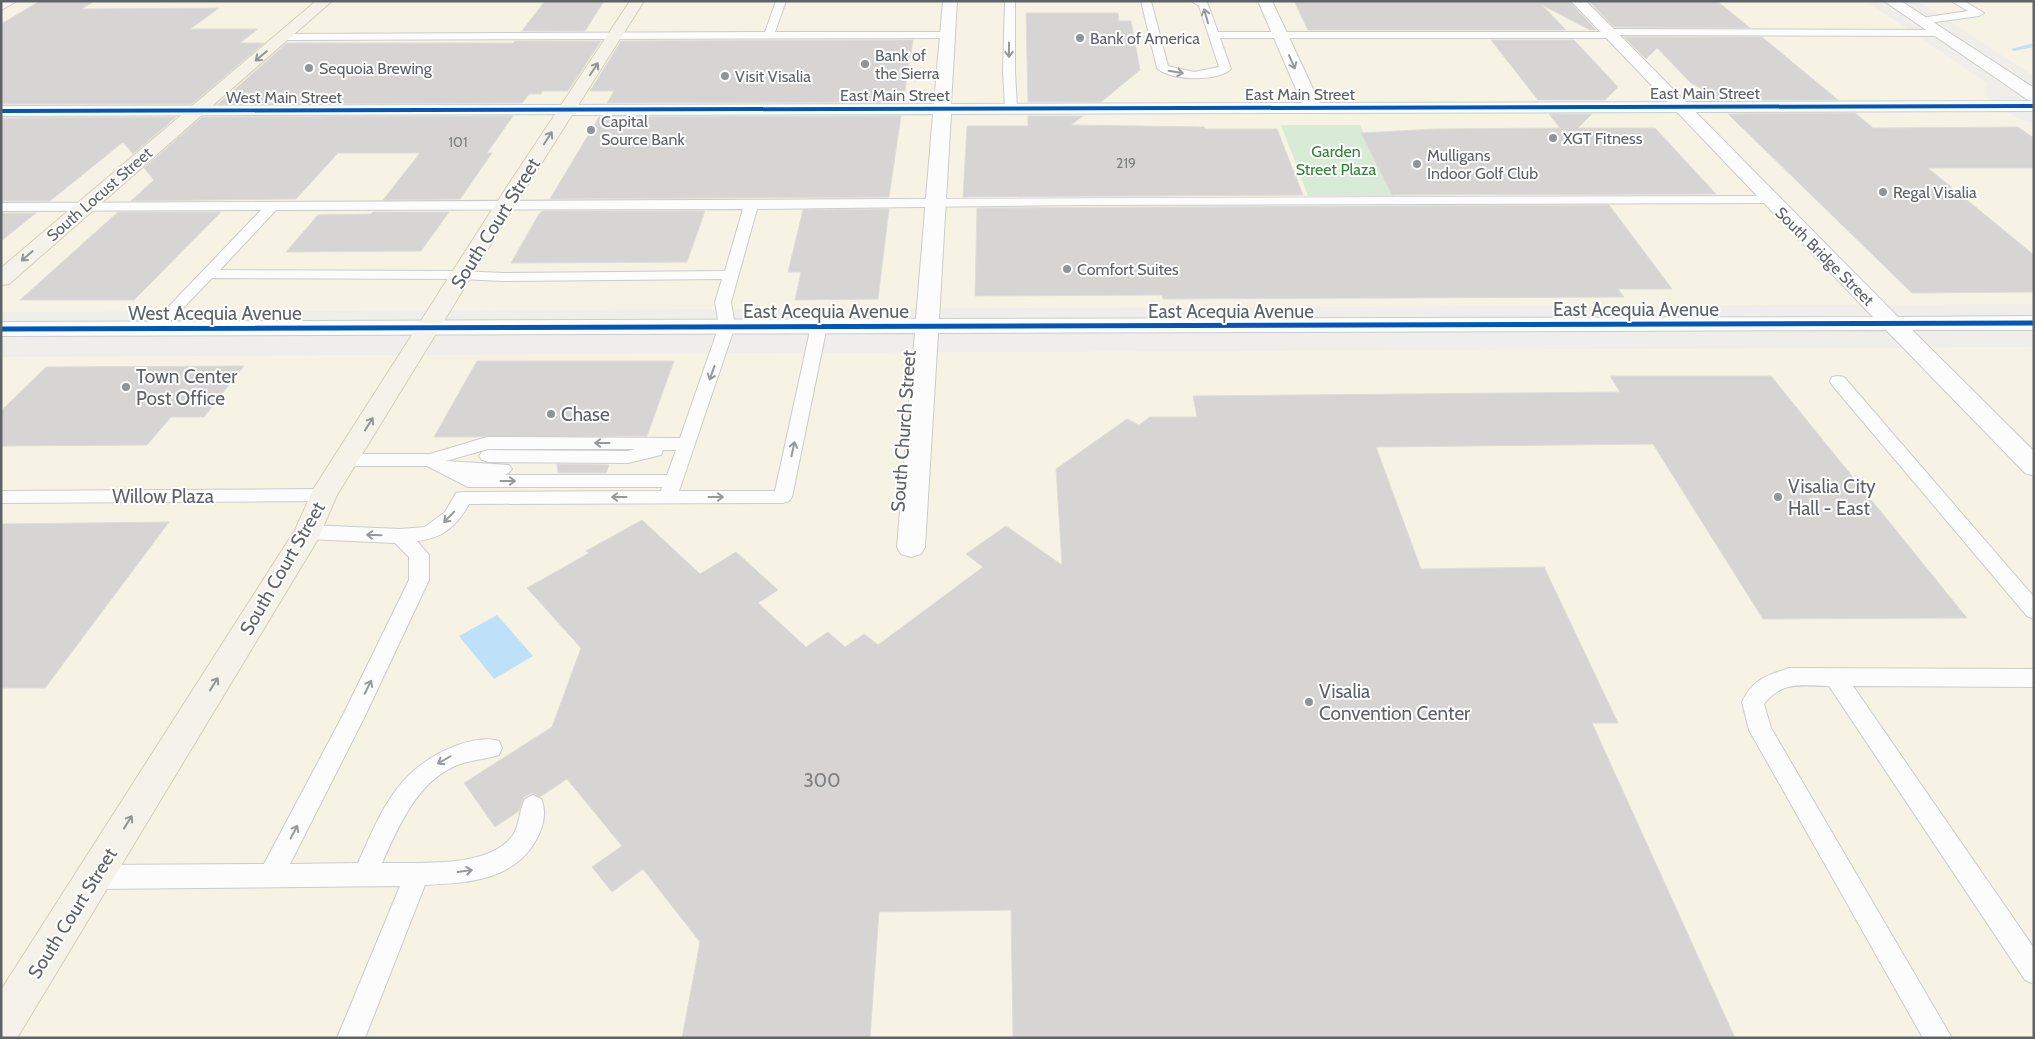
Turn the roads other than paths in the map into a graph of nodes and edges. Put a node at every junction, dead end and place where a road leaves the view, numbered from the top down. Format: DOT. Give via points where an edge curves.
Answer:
graph roads {
  1 [pos="10,1"];
  2 [pos="325,1"];
  3 [pos="637,1"];
  4 [pos="781,1"];
  5 [pos="950,1"];
  6 [pos="1010,1"];
  7 [pos="1146,1"];
  8 [pos="1196,1"];
  9 [pos="1265,1"];
  10 [pos="1578,1"];
  11 [pos="1891,1"];
  12 [pos="1956,1"];
  13 [pos="1,6"];
  14 [pos="1921,20"];
  15 [pos="1610,33"];
  16 [pos="1940,33"];
  17 [pos="769,35"];
  18 [pos="948,35"];
  19 [pos="1212,35"];
  20 [pos="1281,35"];
  21 [pos="616,36"];
  22 [pos="284,37"];
  23 [pos="2034,96"];
  24 [pos="2034,106"];
  25 [pos="1682,107"];
  26 [pos="1313,108"];
  27 [pos="943,109"];
  28 [pos="1011,109"];
  29 [pos="197,110"];
  30 [pos="567,110"];
  31 [pos="1,111"];
  32 [pos="1770,200"];
  33 [pos="936,202"];
  34 [pos="505,205"];
  35 [pos="752,205"];
  36 [pos="1,207"];
  37 [pos="84,207"];
  38 [pos="272,207"];
  39 [pos="208,274"];
  40 [pos="461,275"];
  41 [pos="732,275"];
  42 [pos="1,279"];
  43 [pos="1891,323"];
  44 [pos="2034,323"];
  45 [pos="727,326"];
  46 [pos="819,326"];
  47 [pos="925,326"];
  48 [pos="429,327"];
  49 [pos="156,328"];
  50 [pos="1,329"];
  51 [pos="1838,381"];
  52 [pos="686,444"];
  53 [pos="347,460"];
  54 [pos="439,462"];
  55 [pos="2034,467"];
  56 [pos="670,489"];
  57 [pos="324,495"];
  58 [pos="1,497"];
  59 [pos="308,532"];
  60 [pos="400,536"];
  61 [pos="911,547"];
  62 [pos="2034,611"];
  63 [pos="1835,677"];
  64 [pos="2034,678"];
  65 [pos="491,748"];
  66 [pos="533,806"];
  67 [pos="364,874"];
  68 [pos="417,874"];
  69 [pos="271,875"];
  70 [pos="94,877"];
  71 [pos="2034,972"];
  72 [pos="1,1027"];
  73 [pos="351,1038"];
  74 [pos="1938,1038"];
  1 -- 13 [label="street"];
  2 -- 22 [label="main road, South Locust Street"];
  3 -- 21 [label="main road, South Court Street"];
  4 -- 17 [label="lane"];
  5 -- 18 [label="street, South Church Street"];
  6 -- 28 [label="lane, one-way"];
  7 -- 19 [label="lane, one-way" via="1162,68 1175,73 1216,73 1224,69"];
  19 -- 8 [label="lane, one-way" via="1203,4"];
  9 -- 20 [label="street"];
  10 -- 15 [label="street, South Bridge Street"];
  11 -- 14 [label="street"];
  12 -- 14 [label="lane" via="1979,13"];
  14 -- 16 [label="street"];
  15 -- 16 [label="lane"];
  15 -- 20 [label="lane"];
  15 -- 25 [label="street, South Bridge Street"];
  16 -- 23 [label="street"];
  17 -- 18 [label="lane"];
  17 -- 21 [label="lane"];
  18 -- 27 [label="street, South Church Street"];
  19 -- 20 [label="lane"];
  20 -- 26 [label="street, one-way"];
  21 -- 22 [label="lane"];
  30 -- 21 [label="main road, South Court Street, one-way"];
  22 -- 29 [label="main road, South Locust Street, one-way"];
  24 -- 25 [label="street, East Main Street"];
  25 -- 26 [label="street, East Main Street"];
  25 -- 32 [label="street, South Bridge Street"];
  26 -- 28 [label="street, East Main Street"];
  27 -- 28 [label="street, East Main Street"];
  27 -- 30 [label="street, East Main Street"];
  27 -- 33 [label="street, South Church Street"];
  29 -- 30 [label="street, West Main Street"];
  29 -- 31 [label="street, West Main Street"];
  29 -- 37 [label="main road, South Locust Street"];
  34 -- 30 [label="main road, South Court Street, one-way"];
  32 -- 33 [label="lane"];
  32 -- 43 [label="street, South Bridge Street"];
  33 -- 35 [label="lane"];
  33 -- 47 [label="street, South Church Street"];
  34 -- 35 [label="lane"];
  34 -- 38 [label="lane"];
  34 -- 40 [label="main road, South Court Street"];
  35 -- 41 [label="lane"];
  36 -- 37 [label="lane"];
  37 -- 38 [label="lane"];
  37 -- 42 [label="main road, South Locust Street, one-way"];
  38 -- 39 [label="lane"];
  39 -- 40 [label="lane"];
  39 -- 49 [label="lane"];
  40 -- 41 [label="lane" via="503,278"];
  40 -- 48 [label="main road, South Court Street"];
  41 -- 45 [label="lane" via="723,302"];
  43 -- 44 [label="street, East Acequia Avenue"];
  43 -- 47 [label="street, East Acequia Avenue"];
  43 -- 55 [label="street, South Bridge Street"];
  45 -- 46 [label="street, East Acequia Avenue"];
  45 -- 48 [label="street, East Acequia Avenue"];
  45 -- 52 [label="lane, one-way"];
  46 -- 47 [label="street, East Acequia Avenue"];
  56 -- 46 [label="lane, one-way" via="783,497"];
  47 -- 61 [label="street, South Church Street"];
  48 -- 49 [label="street, West Acequia Avenue"];
  53 -- 48 [label="main road, South Court Street, one-way"];
  49 -- 50 [label="street, West Acequia Avenue"];
  51 -- 62 [label="lane"];
  52 -- 54 [label="lane, one-way" via="628,457"];
  52 -- 56 [label="lane"];
  53 -- 54 [label="lane"];
  53 -- 57 [label="main road, South Court Street"];
  54 -- 56 [label="lane, one-way" via="468,482"];
  56 -- 60 [label="lane, one-way" via="463,498 452,516 430,533"];
  57 -- 58 [label="lane, Willow Plaza"];
  57 -- 59 [label="main road, South Court Street"];
  60 -- 59 [label="lane, one-way"];
  70 -- 59 [label="main road, South Court Street, one-way"];
  69 -- 60 [label="lane, one-way" via="353,718 419,580 419,555"];
  63 -- 64 [label="lane"];
  63 -- 71 [label="lane"];
  63 -- 74 [label="lane" via="1789,677 1766,686 1753,702 1760,730"];
  65 -- 67 [label="lane, one-way" via="447,757 421,775 402,799"];
  68 -- 66 [label="lane, one-way" via="467,872 494,865 515,850 529,829"];
  67 -- 68 [label="lane"];
  67 -- 69 [label="lane"];
  68 -- 73 [label="lane"];
  69 -- 70 [label="lane"];
  70 -- 72 [label="main road, South Court Street"];
}
